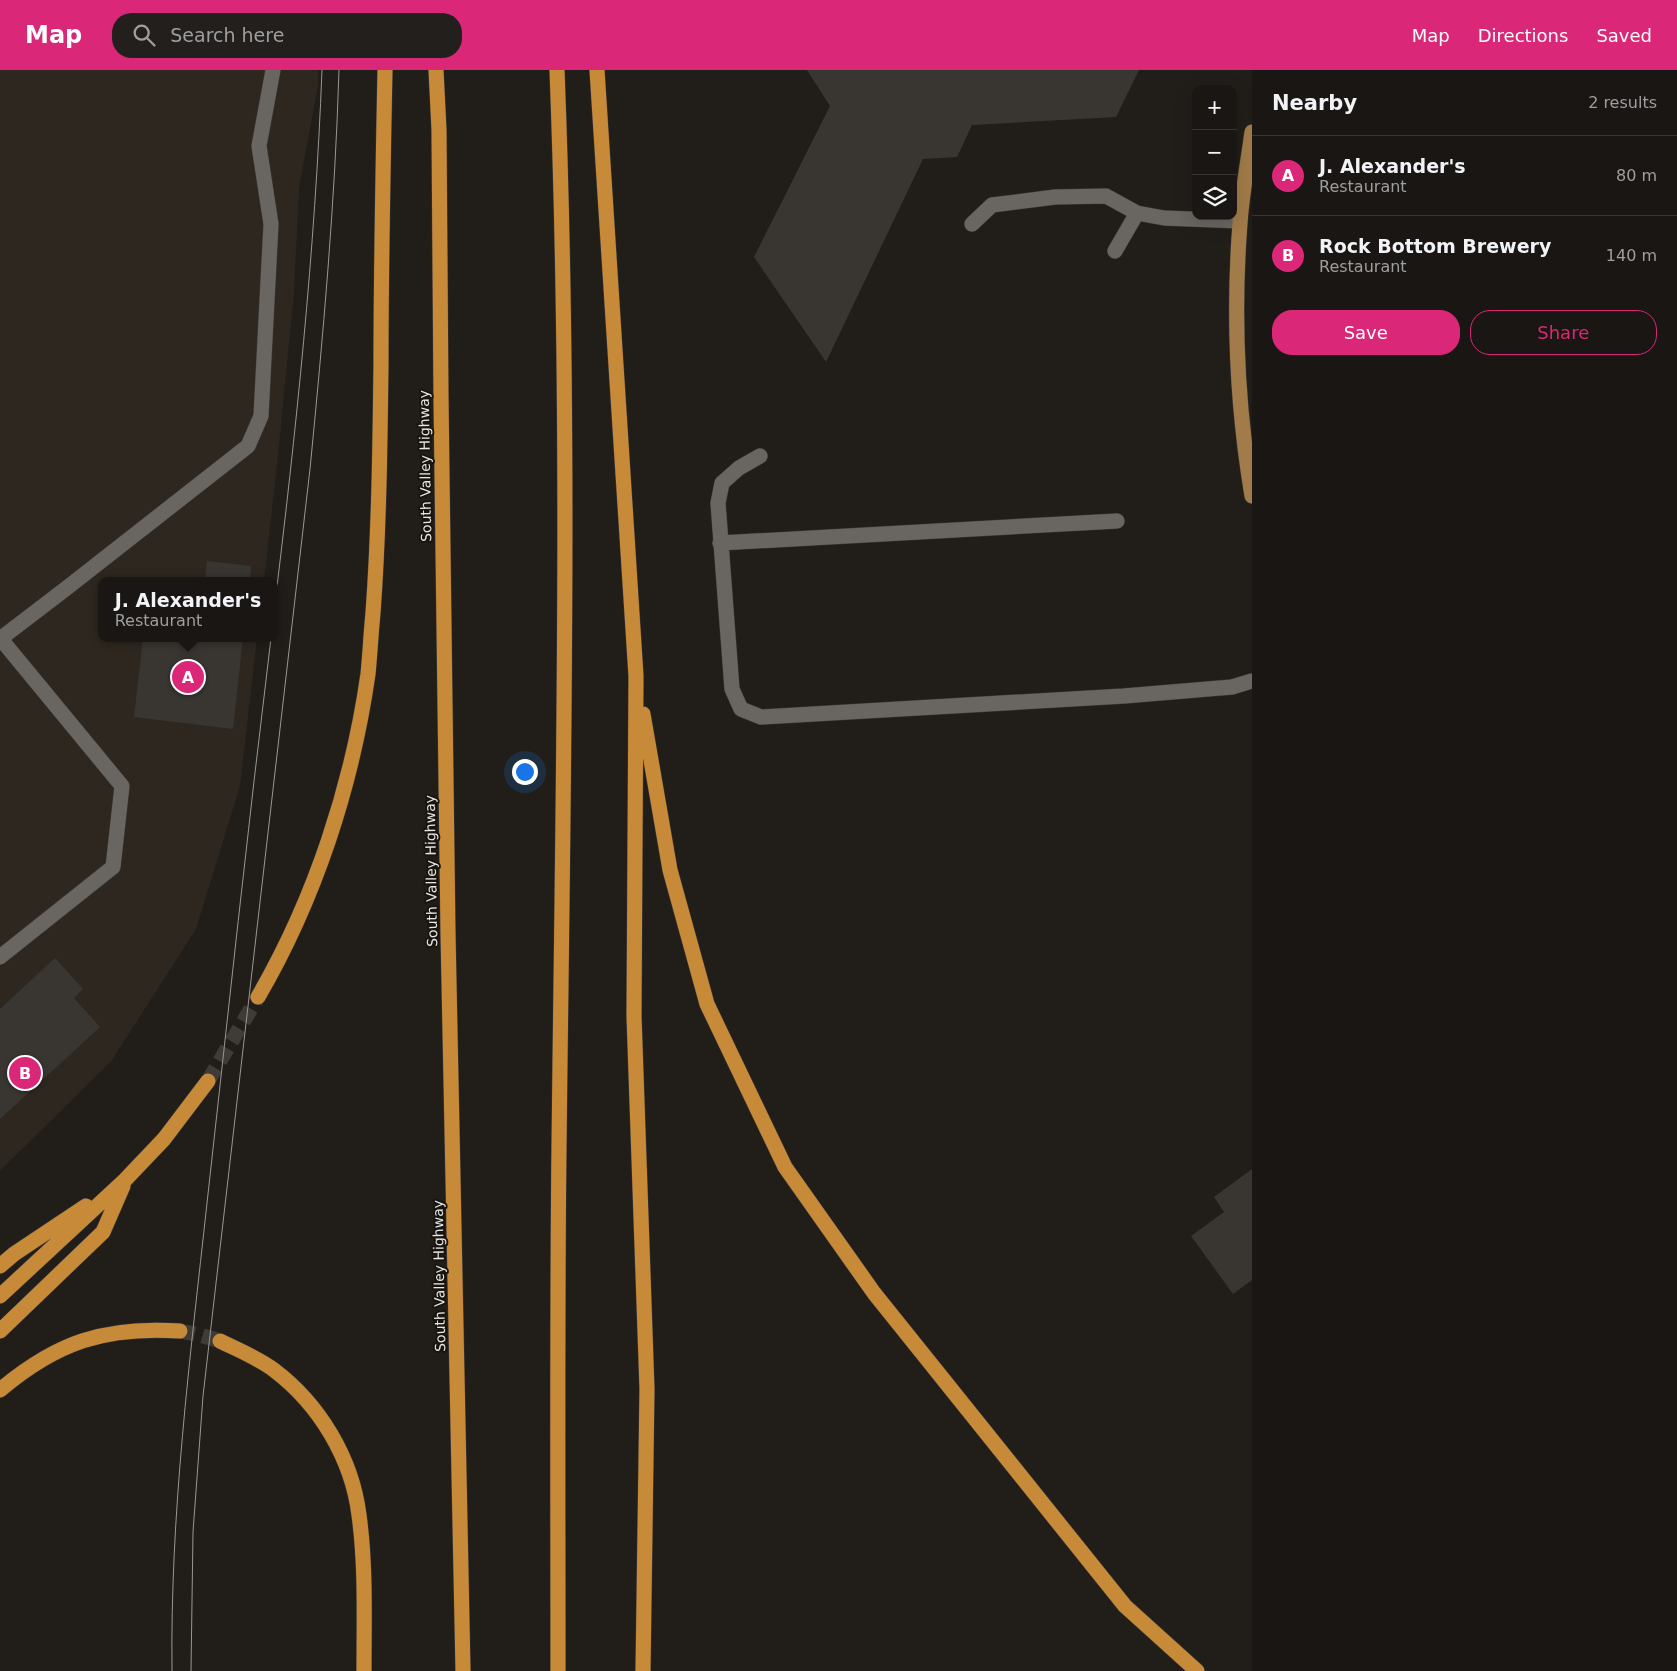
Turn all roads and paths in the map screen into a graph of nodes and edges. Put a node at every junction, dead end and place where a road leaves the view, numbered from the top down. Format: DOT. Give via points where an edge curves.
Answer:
graph roads {
  1 [pos="273,70"];
  2 [pos="385,70"];
  3 [pos="436,70"];
  4 [pos="558,70"];
  5 [pos="597,70"];
  6 [pos="1252,132"];
  7 [pos="1136,213"];
  8 [pos="1240,221"];
  9 [pos="972,224"];
  10 [pos="1114,252"];
  11 [pos="760,456"];
  12 [pos="1252,493"];
  13 [pos="1117,521"];
  14 [pos="720,543"];
  15 [pos="0,638"];
  16 [pos="636,676"];
  17 [pos="1252,681"];
  18 [pos="0,957"];
  19 [pos="258,997"];
  20 [pos="208,1081"];
  21 [pos="125,1180"];
  22 [pos="0,1266"];
  23 [pos="2,1294"];
  24 [pos="0,1331"];
  25 [pos="180,1331"];
  26 [pos="220,1342"];
  27 [pos="0,1390"];
  28 [pos="463,1668"];
  29 [pos="558,1668"];
  30 [pos="643,1669"];
  31 [pos="364,1671"];
  32 [pos="1197,1671"];
  1 -- 15 [label="lane" via="260,146 271,224 261,416 248,446"];
  2 -- 19 [label="highway" via="380,471 368,672 351,761 331,832 296,925"];
  3 -- 28 [label="highway, South Valley Highway" via="448,933"];
  4 -- 29 [label="highway" via="566,644 559,1153"];
  5 -- 16 [label="highway"];
  6 -- 8 [label="main road"];
  7 -- 8 [label="lane" via="1164,218"];
  7 -- 9 [label="lane" via="1106,196 1055,197 992,205"];
  7 -- 10 [label="lane"];
  8 -- 12 [label="main road" via="1236,338 1240,403"];
  11 -- 14 [label="lane" via="722,483 718,503"];
  13 -- 14 [label="lane"];
  14 -- 17 [label="lane" via="732,689 740,709 761,718 1124,696 1232,687"];
  15 -- 18 [label="lane" via="122,786 113,867"];
  16 -- 30 [label="highway" via="634,1016 647,1389"];
  16 -- 32 [label="highway" via="670,870 706,1004 785,1167 874,1293 1124,1606"];
  20 -- 21 [label="highway" via="164,1139"];
  21 -- 22 [label="highway"];
  21 -- 23 [label="highway"];
  21 -- 24 [label="highway" via="103,1232"];
  25 -- 27 [label="highway" via="123,1331 79,1342 37,1363"];
  26 -- 31 [label="highway" via="274,1370 321,1417 340,1452 359,1514"];
}
